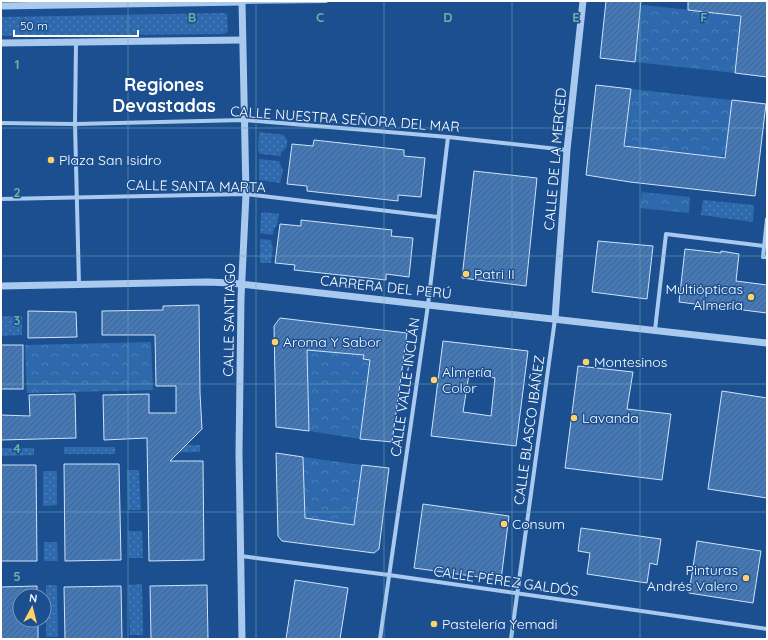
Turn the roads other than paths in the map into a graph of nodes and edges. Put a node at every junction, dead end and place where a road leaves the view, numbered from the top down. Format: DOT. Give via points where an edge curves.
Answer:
graph roads {
  1 [pos="326,1"];
  2 [pos="583,1"];
  3 [pos="242,2"];
  4 [pos="73,3"];
  5 [pos="1,6"];
  6 [pos="242,40"];
  7 [pos="76,42"];
  8 [pos="1,43"];
  9 [pos="244,120"];
  10 [pos="1,123"];
  11 [pos="75,124"];
  12 [pos="448,138"];
  13 [pos="567,150"];
  14 [pos="246,194"];
  15 [pos="78,197"];
  16 [pos="1,199"];
  17 [pos="438,217"];
  18 [pos="767,219"];
  19 [pos="764,246"];
  20 [pos="767,257"];
  21 [pos="242,284"];
  22 [pos="79,285"];
  23 [pos="1,286"];
  24 [pos="428,305"];
  25 [pos="555,319"];
  26 [pos="655,330"];
  27 [pos="767,343"];
  28 [pos="241,556"];
  29 [pos="389,575"];
  30 [pos="518,594"];
  31 [pos="767,629"];
  32 [pos="242,639"];
  33 [pos="380,639"];
  34 [pos="511,639"];
  1 -- 3 [label="street"];
  2 -- 13 [label="street, CALLE DE LA MERCED"];
  3 -- 4 [label="street"];
  3 -- 6 [label="street, CALLE SANTIAGO"];
  4 -- 5 [label="street"];
  6 -- 7 [label="street"];
  6 -- 9 [label="street, CALLE SANTIAGO"];
  7 -- 8 [label="street"];
  7 -- 11 [label="street"];
  9 -- 11 [label="street, CALLE NUESTRA SEÑORA DEL MAR"];
  9 -- 12 [label="street, CALLE NUESTRA SEÑORA DEL MAR"];
  9 -- 14 [label="street, CALLE SANTIAGO"];
  10 -- 11 [label="street, CALLE NUESTRA SEÑORA DEL MAR"];
  11 -- 15 [label="street"];
  12 -- 13 [label="street, CALLE NUESTRA SEÑORA DEL MAR"];
  12 -- 17 [label="street, CALLE VALLE-INCLÁN"];
  13 -- 25 [label="street, CALLE DE LA MERCED"];
  14 -- 15 [label="street, CALLE SANTA MARTA"];
  14 -- 17 [label="street, CALLE SANTA MARTA"];
  14 -- 21 [label="street, CALLE SANTIAGO"];
  15 -- 16 [label="street, CALLE SANTA MARTA"];
  15 -- 22 [label="street"];
  17 -- 24 [label="street, CALLE VALLE-INCLÁN"];
  18 -- 19 [label="street"];
  19 -- 20 [label="street" via="763,257"];
  19 -- 26 [label="street" via="666,234"];
  21 -- 22 [label="street, CARRERA DEL PERÚ" via="207,282"];
  21 -- 24 [label="street, CARRERA DEL PERÚ"];
  21 -- 28 [label="street, CALLE SANTIAGO"];
  22 -- 23 [label="street, CARRERA DEL PERÚ"];
  24 -- 25 [label="street, CARRERA DEL PERÚ"];
  24 -- 29 [label="street, CALLE VALLE-INCLÁN"];
  25 -- 26 [label="street, CARRERA DEL PERÚ"];
  25 -- 30 [label="street, CALLE BLASCO IBÁÑEZ"];
  26 -- 27 [label="street, CARRERA DEL PERÚ"];
  28 -- 29 [label="street, CALLE PÉREZ GALDÓS"];
  28 -- 32 [label="street, CALLE SANTIAGO"];
  29 -- 30 [label="street, CALLE PÉREZ GALDÓS"];
  29 -- 33 [label="street, CALLE VALLE-INCLÁN"];
  30 -- 31 [label="street, CALLE PÉREZ GALDÓS"];
  30 -- 34 [label="street, CALLE BLASCO IBÁÑEZ"];
}
